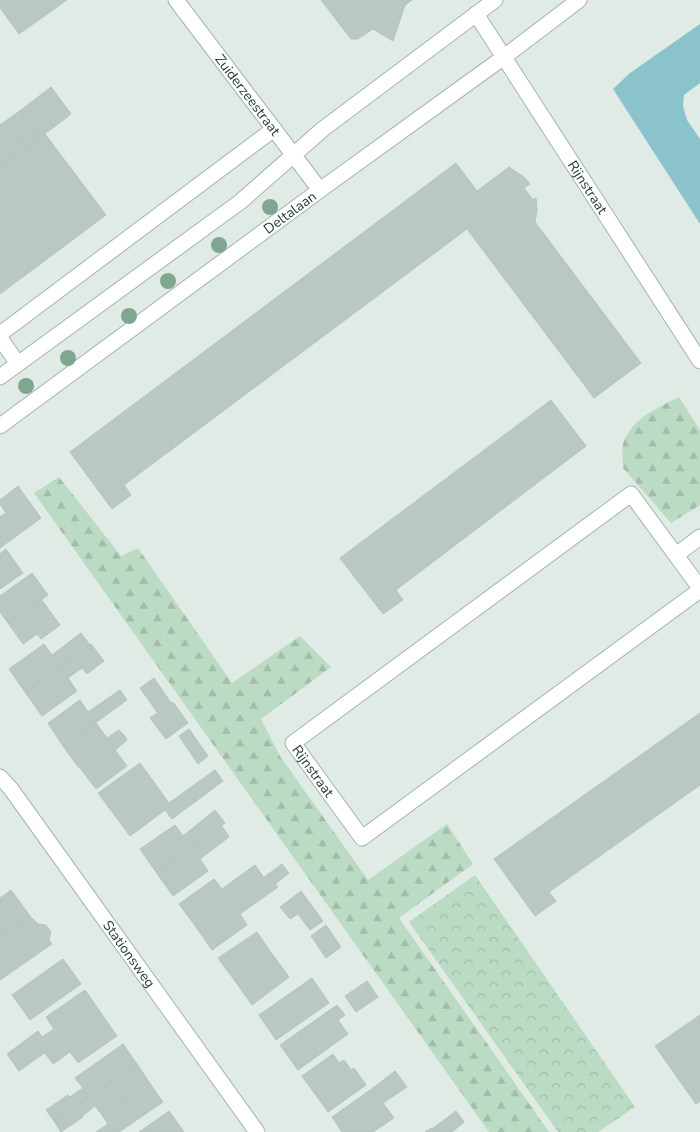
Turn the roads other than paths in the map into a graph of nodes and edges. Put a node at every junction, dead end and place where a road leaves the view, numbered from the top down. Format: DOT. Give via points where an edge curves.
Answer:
graph roads {
  1 [pos="176,0"];
  2 [pos="495,0"];
  3 [pos="579,0"];
  4 [pos="476,14"];
  5 [pos="504,57"];
  6 [pos="274,128"];
  7 [pos="294,156"];
  8 [pos="320,190"];
  9 [pos="0,334"];
  10 [pos="0,338"];
  11 [pos="700,361"];
  12 [pos="18,364"];
  13 [pos="0,377"];
  14 [pos="0,426"];
  15 [pos="700,537"];
  16 [pos="676,555"];
  17 [pos="700,589"];
  18 [pos="0,776"];
  19 [pos="256,1132"];
  1 -- 6 [label="street, Zuiderzeestraat"];
  2 -- 4 [label="street"];
  3 -- 5 [label="street, Deltalaan"];
  4 -- 5 [label="street, Rijnstraat"];
  4 -- 7 [label="street" via="323,129"];
  5 -- 8 [label="street, Deltalaan"];
  5 -- 11 [label="street, Rijnstraat"];
  6 -- 7 [label="street, Zuiderzeestraat"];
  6 -- 9 [label="street"];
  7 -- 8 [label="street, Zuiderzeestraat"];
  7 -- 12 [label="street" via="240,202"];
  8 -- 14 [label="street, Deltalaan"];
  10 -- 12 [label="street"];
  12 -- 13 [label="street"];
  15 -- 16 [label="street"];
  16 -- 17 [label="street, Rijnstraat"];
  16 -- 17 [label="street, Rijnstraat" via="631,494 293,743 362,838"];
  18 -- 19 [label="street, Stationsweg"];
}
